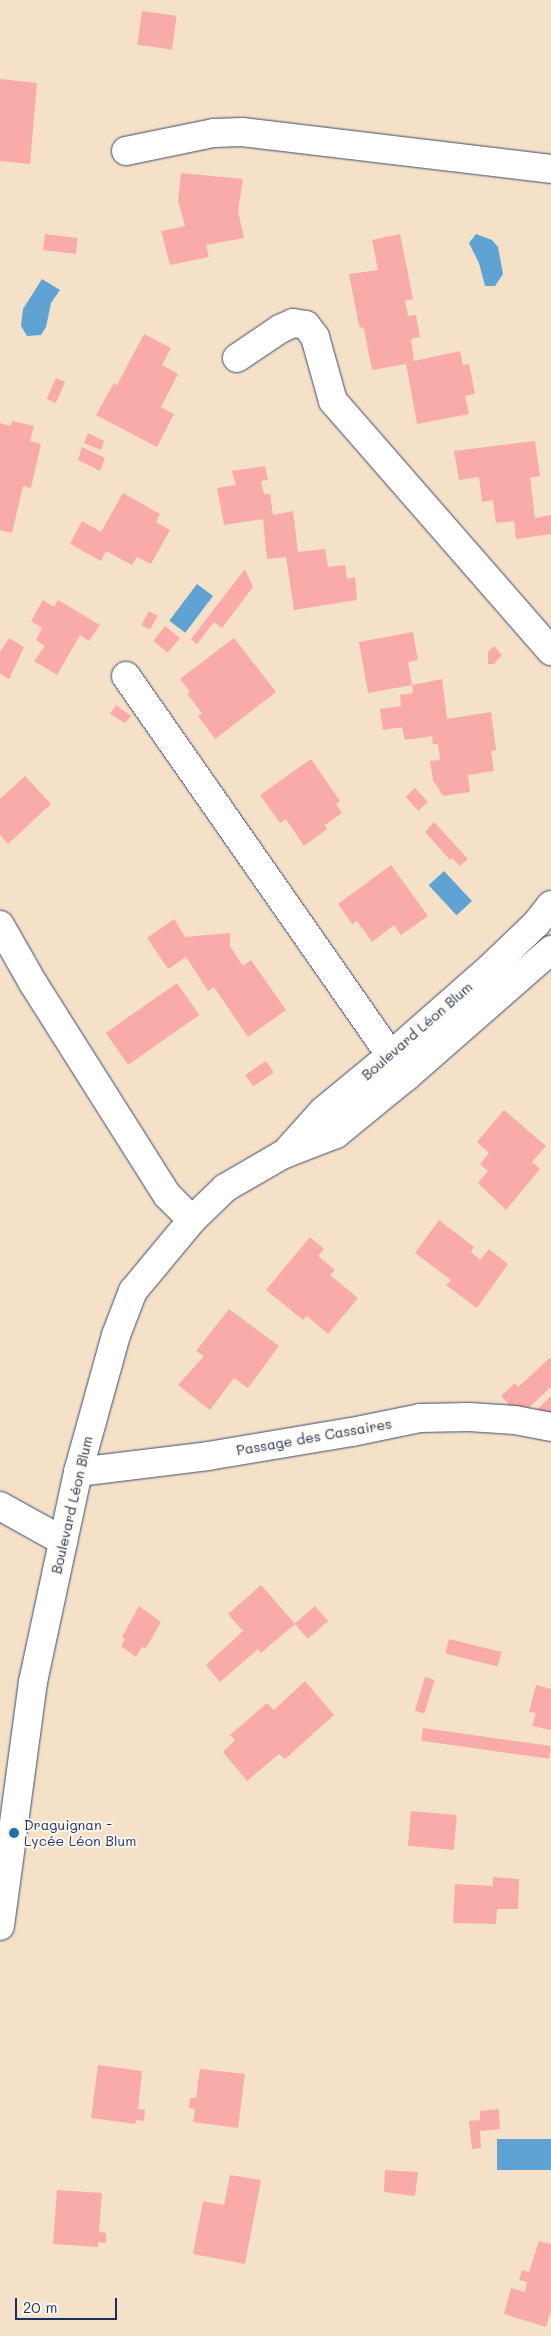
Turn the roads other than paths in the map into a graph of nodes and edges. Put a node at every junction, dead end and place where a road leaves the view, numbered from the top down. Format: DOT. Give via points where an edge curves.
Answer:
graph roads {
  1 [pos="126,151"];
  2 [pos="551,169"];
  3 [pos="237,358"];
  4 [pos="551,651"];
  5 [pos="126,676"];
  6 [pos="551,905"];
  7 [pos="0,925"];
  8 [pos="551,950"];
  9 [pos="391,1055"];
  10 [pos="406,1077"];
  11 [pos="282,1156"];
  12 [pos="192,1220"];
  13 [pos="551,1427"];
  14 [pos="78,1472"];
  15 [pos="0,1506"];
  16 [pos="63,1541"];
  17 [pos="0,1926"];
  1 -- 2 [label="street" via="214,133 242,132"];
  3 -- 4 [label="street" via="293,323 306,325 315,337 333,401"];
  5 -- 9 [label="street"];
  6 -- 9 [label="street, Boulevard Léon Blum" via="491,967"];
  7 -- 12 [label="street" via="167,1195"];
  8 -- 10 [label="street, Boulevard Léon Blum"];
  9 -- 10 [label="street"];
  9 -- 11 [label="street, Boulevard Léon Blum" via="323,1111"];
  10 -- 11 [label="street, Boulevard Léon Blum" via="336,1134"];
  11 -- 12 [label="street, Boulevard Léon Blum" via="225,1188"];
  12 -- 14 [label="street, Boulevard Léon Blum" via="133,1291 116,1335"];
  13 -- 14 [label="street, Passage des Cassaires" via="470,1416 420,1418 208,1456"];
  14 -- 16 [label="street, Boulevard Léon Blum"];
  15 -- 16 [label="street"];
  16 -- 17 [label="street, Boulevard Léon Blum" via="33,1682"];
}
